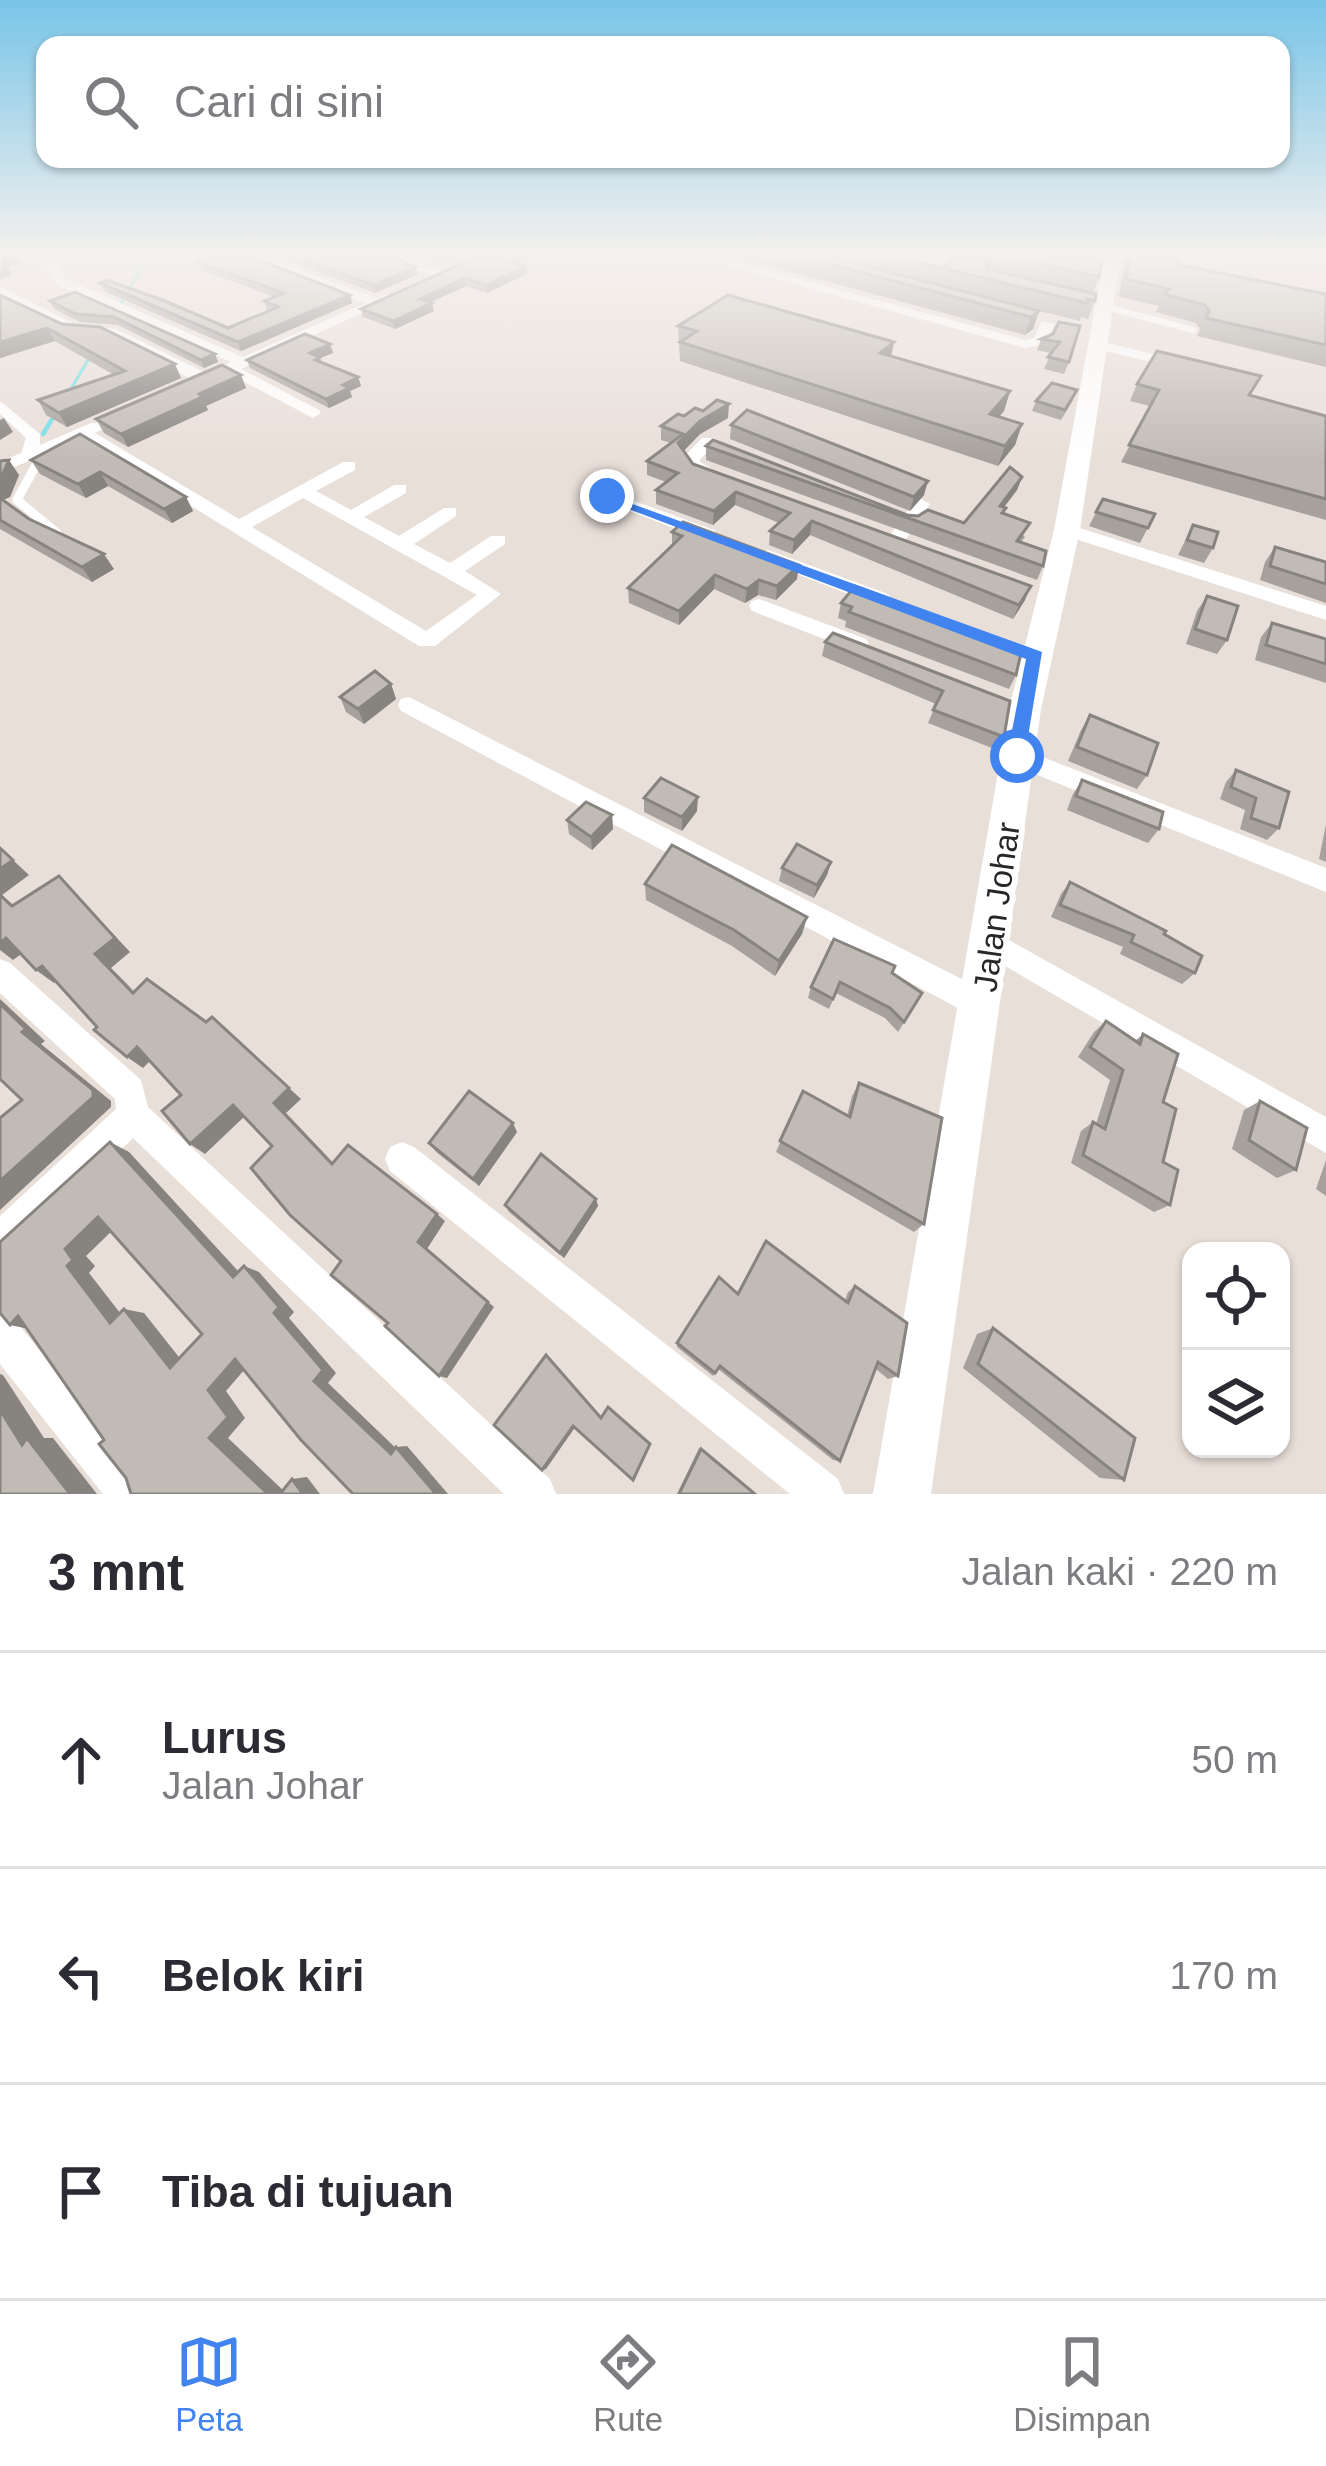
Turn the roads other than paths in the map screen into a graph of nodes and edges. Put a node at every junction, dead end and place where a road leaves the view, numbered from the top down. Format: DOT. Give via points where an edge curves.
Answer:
graph roads {
  1 [pos="59,322"];
  2 [pos="149,322"];
  3 [pos="323,322"];
  4 [pos="941,322"];
  5 [pos="1039,322"];
  6 [pos="1095,322"];
  7 [pos="1161,322"];
  8 [pos="1047,324"];
  9 [pos="1065,327"];
  10 [pos="1193,330"];
  11 [pos="1095,336"];
  12 [pos="236,365"];
  13 [pos="1208,372"];
  14 [pos="205,379"];
  15 [pos="184,388"];
  16 [pos="0,406"];
  17 [pos="313,413"];
  18 [pos="123,415"];
  19 [pos="734,425"];
  20 [pos="82,432"];
  21 [pos="708,442"];
  22 [pos="37,452"];
  23 [pos="749,457"];
  24 [pos="350,466"];
  25 [pos="0,467"];
  26 [pos="722,478"];
  27 [pos="400,489"];
  28 [pos="303,491"];
  29 [pos="607,496"];
  30 [pos="450,512"];
  31 [pos="892,512"];
  32 [pos="351,517"];
  33 [pos="238,526"];
  34 [pos="1067,530"];
  35 [pos="873,533"];
  36 [pos="62,536"];
  37 [pos="498,540"];
  38 [pos="895,541"];
  39 [pos="400,544"];
  40 [pos="917,549"];
  41 [pos="451,572"];
  42 [pos="759,606"];
  43 [pos="910,609"];
  44 [pos="1326,613"];
  45 [pos="870,649"];
  46 [pos="409,705"];
  47 [pos="1017,756"];
  48 [pos="1326,880"];
  49 [pos="991,943"];
  50 [pos="0,973"];
  51 [pos="982,1005"];
  52 [pos="133,1115"];
  53 [pos="1326,1136"];
  54 [pos="402,1159"];
  55 [pos="0,1240"];
  56 [pos="0,1333"];
  57 [pos="130,1494"];
  58 [pos="535,1494"];
  59 [pos="823,1494"];
  60 [pos="902,1494"];
  1 -- 14 [label="street" via="112,332"];
  2 -- 12 [label="street"];
  3 -- 12 [label="street"];
  4 -- 8 [label="street" via="1024,344 1040,341"];
  5 -- 8 [label="street"];
  6 -- 11 [label="street, Jalan Johar"];
  7 -- 10 [label="lane"];
  8 -- 9 [label="street"];
  11 -- 13 [label="street"];
  11 -- 34 [label="street, Jalan Johar"];
  12 -- 14 [label="street"];
  12 -- 17 [label="street"];
  14 -- 15 [label="street"];
  16 -- 22 [label="street" via="34,437"];
  18 -- 20 [label="street"];
  19 -- 21 [label="street"];
  20 -- 22 [label="street"];
  20 -- 33 [label="street"];
  21 -- 23 [label="street"];
  21 -- 26 [label="street" via="688,462"];
  22 -- 25 [label="street"];
  22 -- 36 [label="lane" via="17,500"];
  24 -- 28 [label="street"];
  27 -- 32 [label="street"];
  28 -- 32 [label="street"];
  28 -- 33 [label="street"];
  29 -- 43 [label="street"];
  30 -- 39 [label="street"];
  31 -- 38 [label="street" via="917,512"];
  32 -- 39 [label="street"];
  33 -- 41 [label="street" via="427,640 491,594"];
  34 -- 44 [label="street"];
  34 -- 47 [label="street, Jalan Johar" via="1038,593 1014,704"];
  35 -- 38 [label="street"];
  37 -- 41 [label="street"];
  38 -- 40 [label="street"];
  39 -- 41 [label="street"];
  42 -- 45 [label="street"];
  46 -- 51 [label="street"];
  47 -- 48 [label="street"];
  47 -- 49 [label="street, Jalan Johar"];
  49 -- 51 [label="street, Jalan Johar"];
  49 -- 53 [label="street"];
  50 -- 52 [label="street" via="130,1091"];
  51 -- 60 [label="street, Jalan Johar"];
  52 -- 55 [label="street"];
  52 -- 58 [label="street"];
  54 -- 59 [label="street"];
  56 -- 57 [label="street"];
}
